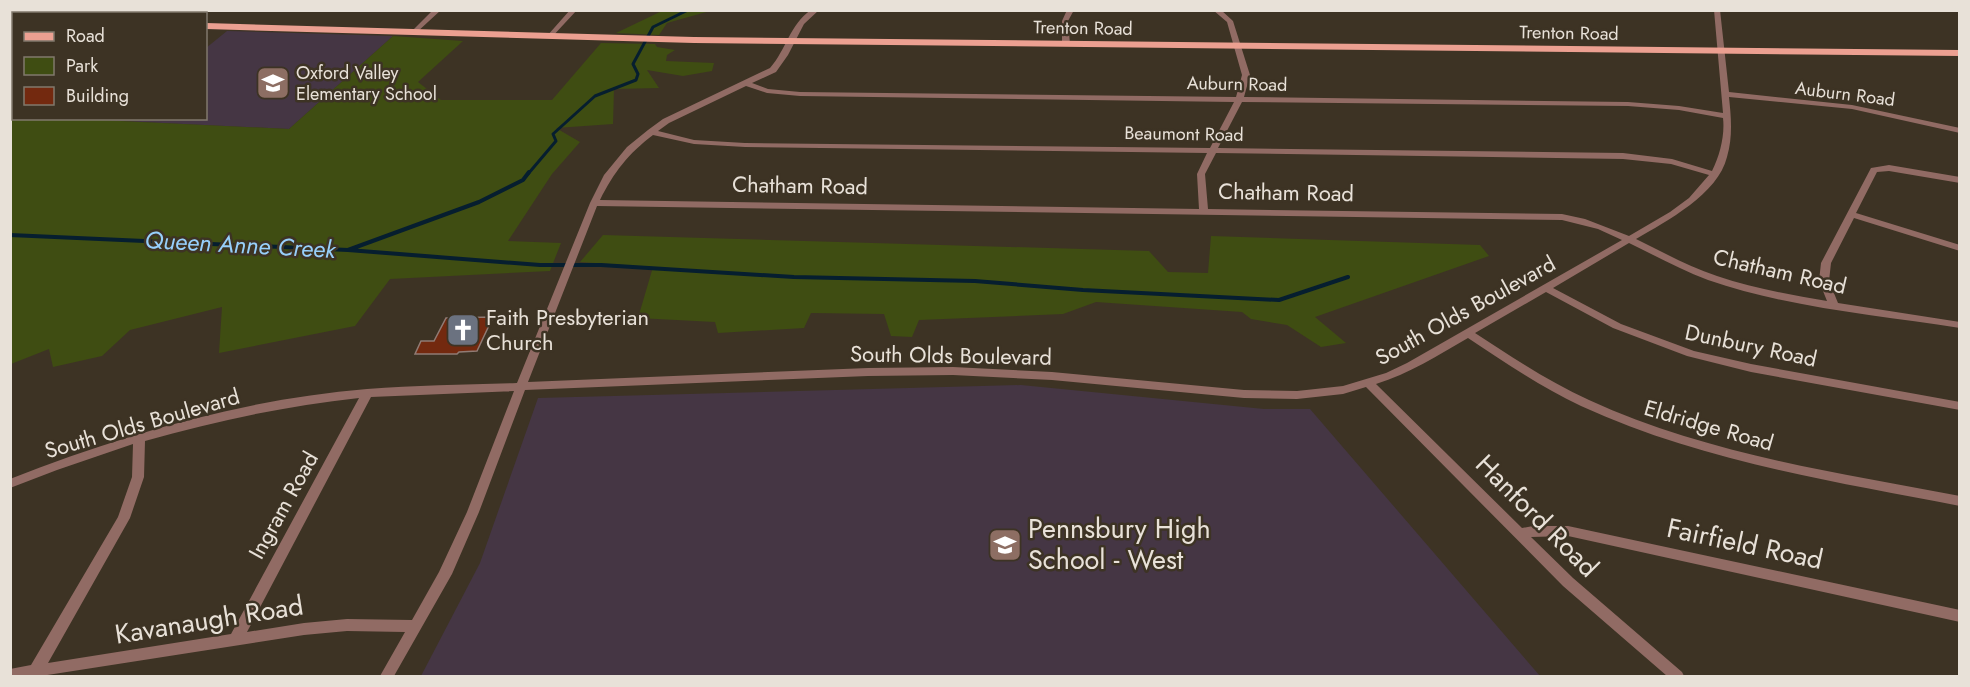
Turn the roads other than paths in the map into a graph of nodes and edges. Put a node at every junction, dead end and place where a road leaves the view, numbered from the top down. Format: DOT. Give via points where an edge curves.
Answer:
graph roads {
  1 [pos="438,10"];
  2 [pos="574,10"];
  3 [pos="816,10"];
  4 [pos="1071,10"];
  5 [pos="1216,10"];
  6 [pos="1717,10"];
  7 [pos="207,26"];
  8 [pos="414,32"];
  9 [pos="549,37"];
  10 [pos="790,41"];
  11 [pos="1066,44"];
  12 [pos="1239,46"];
  13 [pos="1720,50"];
  14 [pos="1959,53"];
  15 [pos="746,83"];
  16 [pos="1725,94"];
  17 [pos="1238,99"];
  18 [pos="1728,116"];
  19 [pos="1959,131"];
  20 [pos="651,132"];
  21 [pos="1211,150"];
  22 [pos="1715,174"];
  23 [pos="1959,180"];
  24 [pos="594,203"];
  25 [pos="1204,211"];
  26 [pos="1850,214"];
  27 [pos="1628,241"];
  28 [pos="1959,248"];
  29 [pos="1546,288"];
  30 [pos="1833,304"];
  31 [pos="1959,325"];
  32 [pos="1468,333"];
  33 [pos="1369,383"];
  34 [pos="522,386"];
  35 [pos="367,393"];
  36 [pos="1959,406"];
  37 [pos="139,439"];
  38 [pos="10,484"];
  39 [pos="1959,501"];
  40 [pos="1520,534"];
  41 [pos="1959,616"];
  42 [pos="416,626"];
  43 [pos="236,639"];
  44 [pos="34,674"];
  45 [pos="10,675"];
  46 [pos="387,676"];
  47 [pos="1677,676"];
  1 -- 8 [label="street"];
  2 -- 9 [label="street"];
  3 -- 10 [label="street" via="797,25"];
  4 -- 11 [label="street" via="1065,21"];
  5 -- 12 [label="street" via="1230,21"];
  6 -- 13 [label="street, South Olds Boulevard"];
  7 -- 8 [label="main road, Trenton Road"];
  8 -- 9 [label="main road, Trenton Road"];
  9 -- 10 [label="main road, Trenton Road"];
  10 -- 11 [label="main road, Trenton Road"];
  10 -- 15 [label="street" via="780,63"];
  11 -- 12 [label="main road, Trenton Road"];
  12 -- 13 [label="main road, Trenton Road"];
  12 -- 17 [label="street" via="1246,75"];
  13 -- 14 [label="main road, Trenton Road"];
  13 -- 16 [label="street, South Olds Boulevard"];
  15 -- 17 [label="street, Auburn Road" via="781,94"];
  15 -- 20 [label="street" via="685,110"];
  16 -- 18 [label="street, South Olds Boulevard"];
  16 -- 19 [label="street, Auburn Road" via="1862,109"];
  17 -- 18 [label="street, Auburn Road" via="1629,104"];
  17 -- 21 [label="street"];
  18 -- 22 [label="street, South Olds Boulevard" via="1727,143"];
  20 -- 21 [label="street, Beaumont Road" via="723,145"];
  20 -- 24 [label="street" via="619,161"];
  21 -- 22 [label="street, Beaumont Road" via="1623,156 1672,162"];
  21 -- 25 [label="street" via="1200,180"];
  22 -- 27 [label="street, South Olds Boulevard" via="1692,200"];
  23 -- 26 [label="street" via="1879,168 1871,174"];
  24 -- 25 [label="street, Chatham Road"];
  24 -- 34 [label="street"];
  25 -- 27 [label="street, Chatham Road" via="1540,215 1587,222"];
  26 -- 28 [label="street"];
  26 -- 30 [label="street" via="1823,273"];
  27 -- 29 [label="street, South Olds Boulevard"];
  27 -- 30 [label="street, Chatham Road" via="1721,281"];
  29 -- 32 [label="street, South Olds Boulevard"];
  29 -- 36 [label="street, Dunbury Road" via="1617,326 1691,354"];
  30 -- 31 [label="street, Chatham Road"];
  32 -- 33 [label="street, South Olds Boulevard" via="1411,366"];
  32 -- 39 [label="street, Eldridge Road" via="1564,393 1659,433 1767,463"];
  33 -- 34 [label="street, South Olds Boulevard" via="1334,392 1260,395 953,371"];
  33 -- 40 [label="street, Hanford Road"];
  34 -- 35 [label="street, South Olds Boulevard"];
  34 -- 42 [label="street" via="473,512"];
  35 -- 37 [label="street, South Olds Boulevard" via="244,412"];
  35 -- 43 [label="street, Ingram Road"];
  37 -- 38 [label="street, South Olds Boulevard"];
  37 -- 44 [label="street" via="134,496"];
  40 -- 41 [label="street, Fairfield Road" via="1568,531"];
  40 -- 47 [label="street, Hanford Road" via="1605,617"];
  42 -- 43 [label="street, Kavanaugh Road" via="347,625"];
  42 -- 46 [label="street"];
  43 -- 44 [label="street, Kavanaugh Road"];
  44 -- 45 [label="street, Kavanaugh Road"];
}
